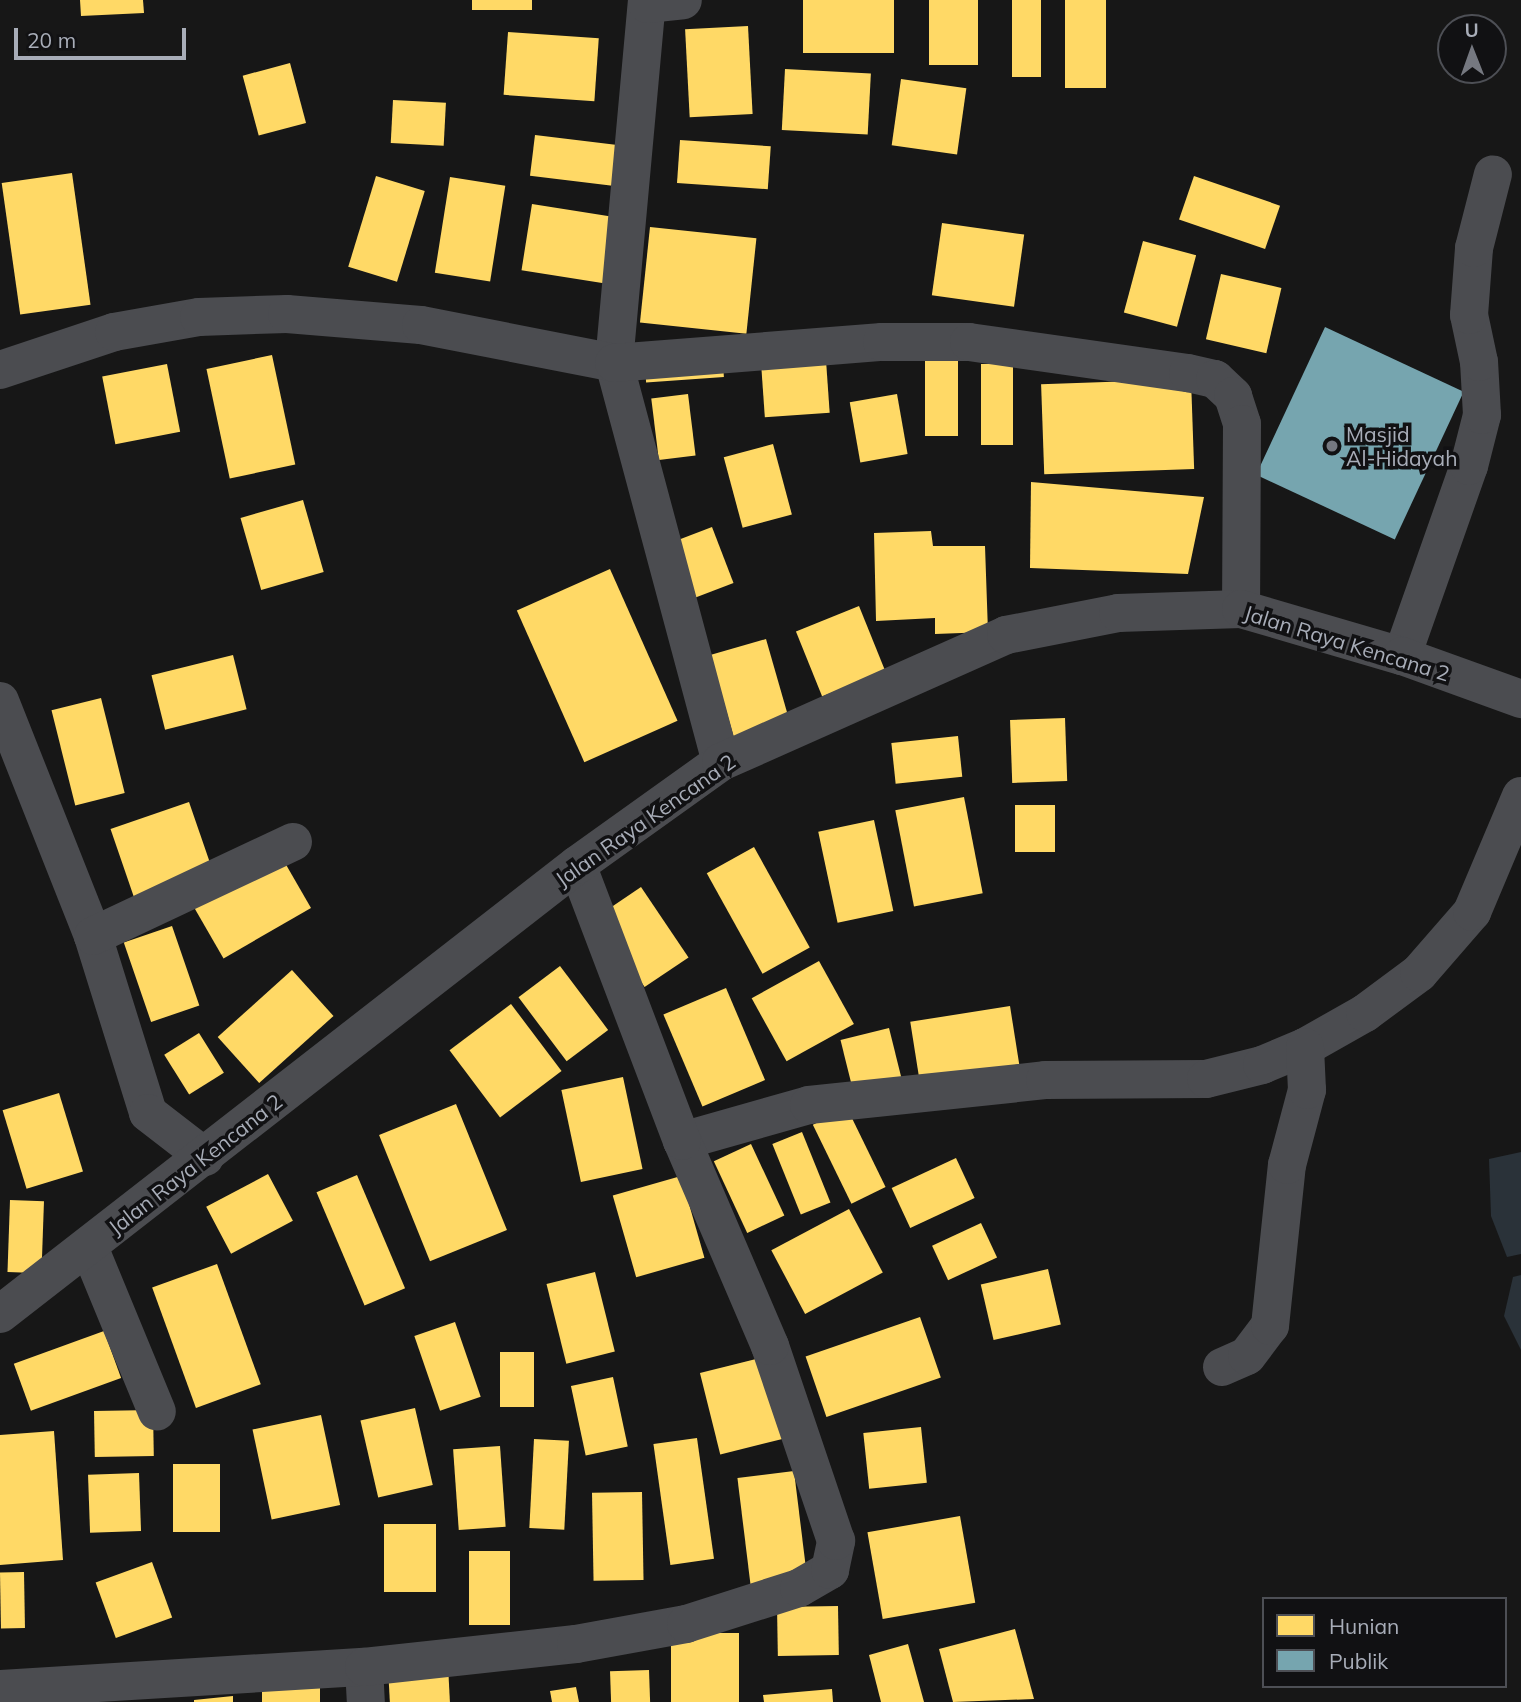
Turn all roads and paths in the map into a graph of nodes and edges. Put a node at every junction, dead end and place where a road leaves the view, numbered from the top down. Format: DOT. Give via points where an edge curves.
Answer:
graph roads {
  1 [pos="659,1"];
  2 [pos="1493,174"];
  3 [pos="614,363"];
  4 [pos="0,370"];
  5 [pos="1241,609"];
  6 [pos="1402,656"];
  7 [pos="1521,699"];
  8 [pos="0,701"];
  9 [pos="721,762"];
  10 [pos="1521,796"];
  11 [pos="293,842"];
  12 [pos="577,865"];
  13 [pos="93,936"];
  14 [pos="1305,1047"];
  15 [pos="682,1141"];
  16 [pos="205,1157"];
  17 [pos="89,1247"];
  18 [pos="0,1314"];
  19 [pos="1222,1367"];
  20 [pos="157,1412"];
  21 [pos="365,1684"];
  22 [pos="0,1689"];
  1 -- 3 [label="street"];
  2 -- 6 [label="street" via="1474,248 1469,315 1479,362 1482,415 1469,466"];
  3 -- 4 [label="street" via="421,325 287,314 199,317 114,332"];
  3 -- 5 [label="street" via="855,343 969,342 1049,350 1215,379 1233,396 1242,424"];
  3 -- 9 [label="street"];
  5 -- 6 [label="street, Jalan Raya Kencana 2"];
  5 -- 9 [label="street, Jalan Raya Kencana 2" via="1118,612 1006,635"];
  6 -- 7 [label="street, Jalan Raya Kencana 2"];
  8 -- 13 [label="street"];
  9 -- 12 [label="street, Jalan Raya Kencana 2"];
  10 -- 14 [label="street" via="1472,912 1419,973 1365,1013"];
  11 -- 13 [label="street"];
  12 -- 15 [label="street"];
  12 -- 16 [label="street, Jalan Raya Kencana 2"];
  13 -- 16 [label="street" via="149,1112"];
  14 -- 15 [label="street" via="1262,1065 1206,1079 1045,1080 809,1105"];
  14 -- 19 [label="street" via="1307,1090 1287,1165 1270,1326 1247,1356"];
  15 -- 21 [label="street" via="770,1346 836,1541 830,1570 799,1588 686,1624"];
  16 -- 17 [label="street, Jalan Raya Kencana 2"];
  17 -- 18 [label="street, Jalan Raya Kencana 2"];
  17 -- 20 [label="street"];
  21 -- 22 [label="street"];
}
